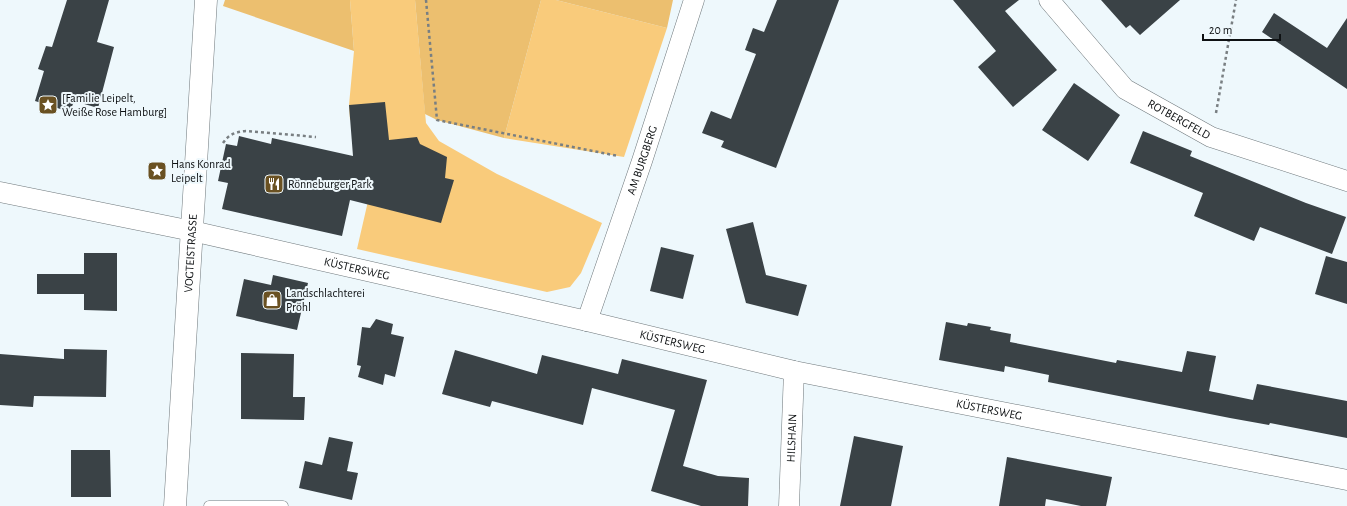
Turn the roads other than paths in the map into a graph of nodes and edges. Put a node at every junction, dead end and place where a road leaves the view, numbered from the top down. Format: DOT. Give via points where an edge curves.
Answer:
graph roads {
  1 [pos="206,0"];
  2 [pos="694,0"];
  3 [pos="1049,0"];
  4 [pos="1347,181"];
  5 [pos="0,192"];
  6 [pos="192,231"];
  7 [pos="587,320"];
  8 [pos="794,371"];
  9 [pos="1347,480"];
  10 [pos="174,506"];
  11 [pos="209,506"];
  12 [pos="283,506"];
  13 [pos="789,506"];
  1 -- 6 [label="street, VOGTEISTRASSE"];
  2 -- 7 [label="street, AM BURGBERG"];
  3 -- 4 [label="street, ROTBERGFELD" via="1126,89 1211,137"];
  5 -- 6 [label="street, KÜSTERSWEG"];
  6 -- 7 [label="street, KÜSTERSWEG"];
  6 -- 10 [label="street, VOGTEISTRASSE"];
  7 -- 8 [label="street, KÜSTERSWEG"];
  8 -- 9 [label="street, KÜSTERSWEG"];
  8 -- 13 [label="street, HILSHAIN"];
  11 -- 12 [label="lane"];
}
